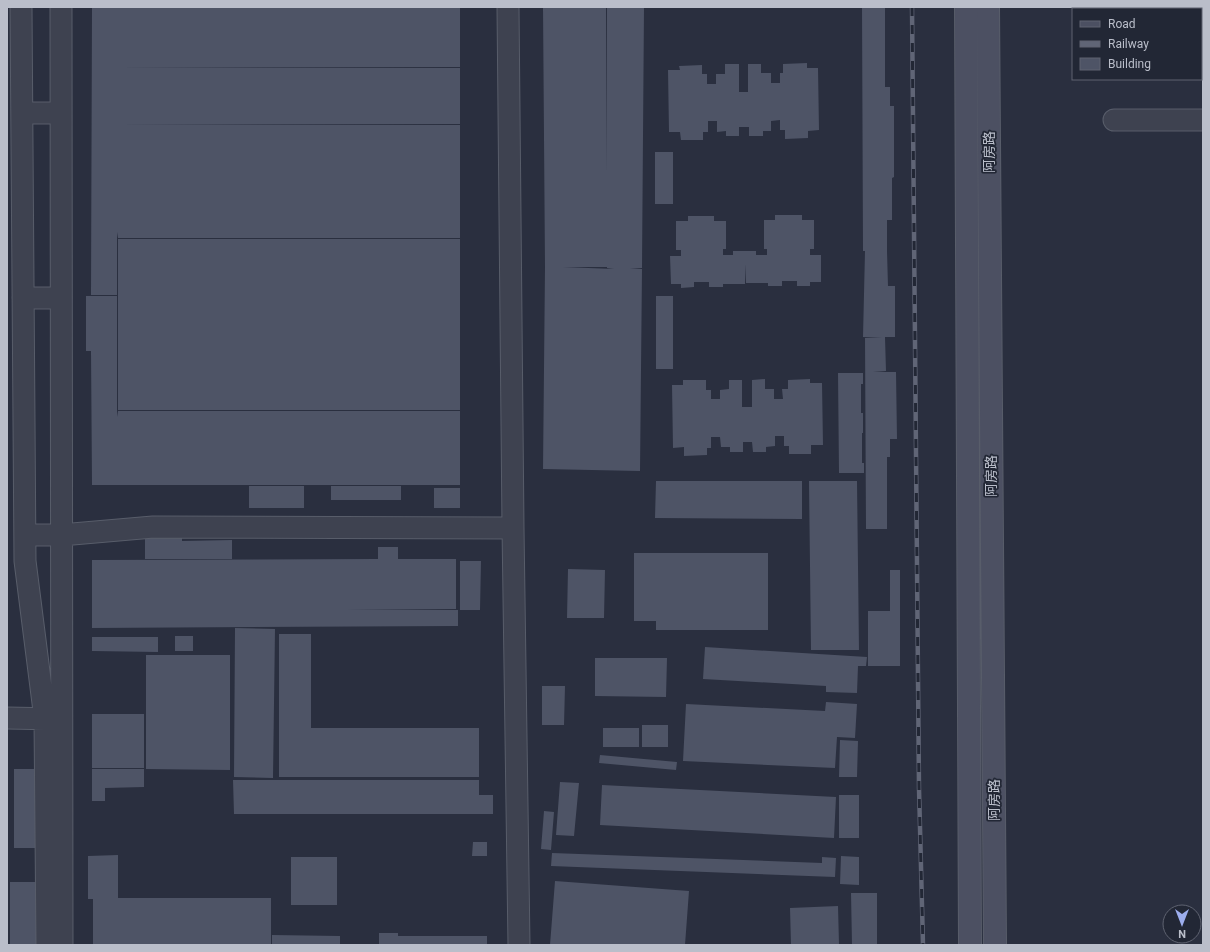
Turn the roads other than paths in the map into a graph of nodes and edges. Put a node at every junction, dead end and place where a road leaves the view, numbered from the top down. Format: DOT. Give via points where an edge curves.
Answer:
graph roads {
  1 [pos="21,7"];
  2 [pos="61,7"];
  3 [pos="508,7"];
  4 [pos="966,7"];
  5 [pos="988,7"];
  6 [pos="22,113"];
  7 [pos="61,113"];
  8 [pos="1114,120"];
  9 [pos="1203,120"];
  10 [pos="23,298"];
  11 [pos="61,298"];
  12 [pos="513,528"];
  13 [pos="25,535"];
  14 [pos="61,535"];
  15 [pos="7,718"];
  16 [pos="53,719"];
  17 [pos="47,945"];
  18 [pos="62,945"];
  19 [pos="519,945"];
  20 [pos="970,945"];
  21 [pos="995,945"];
  1 -- 6 [label="street"];
  2 -- 7 [label="street"];
  3 -- 12 [label="street"];
  4 -- 20 [label="main road, 阿房路"];
  5 -- 21 [label="main road, 阿房路"];
  6 -- 7 [label="street"];
  6 -- 10 [label="street"];
  7 -- 11 [label="street"];
  8 -- 9 [label="street"];
  10 -- 11 [label="street"];
  10 -- 13 [label="street"];
  11 -- 14 [label="street"];
  12 -- 14 [label="street" via="154,527"];
  12 -- 19 [label="street"];
  13 -- 14 [label="street"];
  13 -- 16 [label="street" via="25,561"];
  14 -- 16 [label="street"];
  15 -- 16 [label="street"];
  16 -- 17 [label="street"];
  16 -- 18 [label="street"];
}
